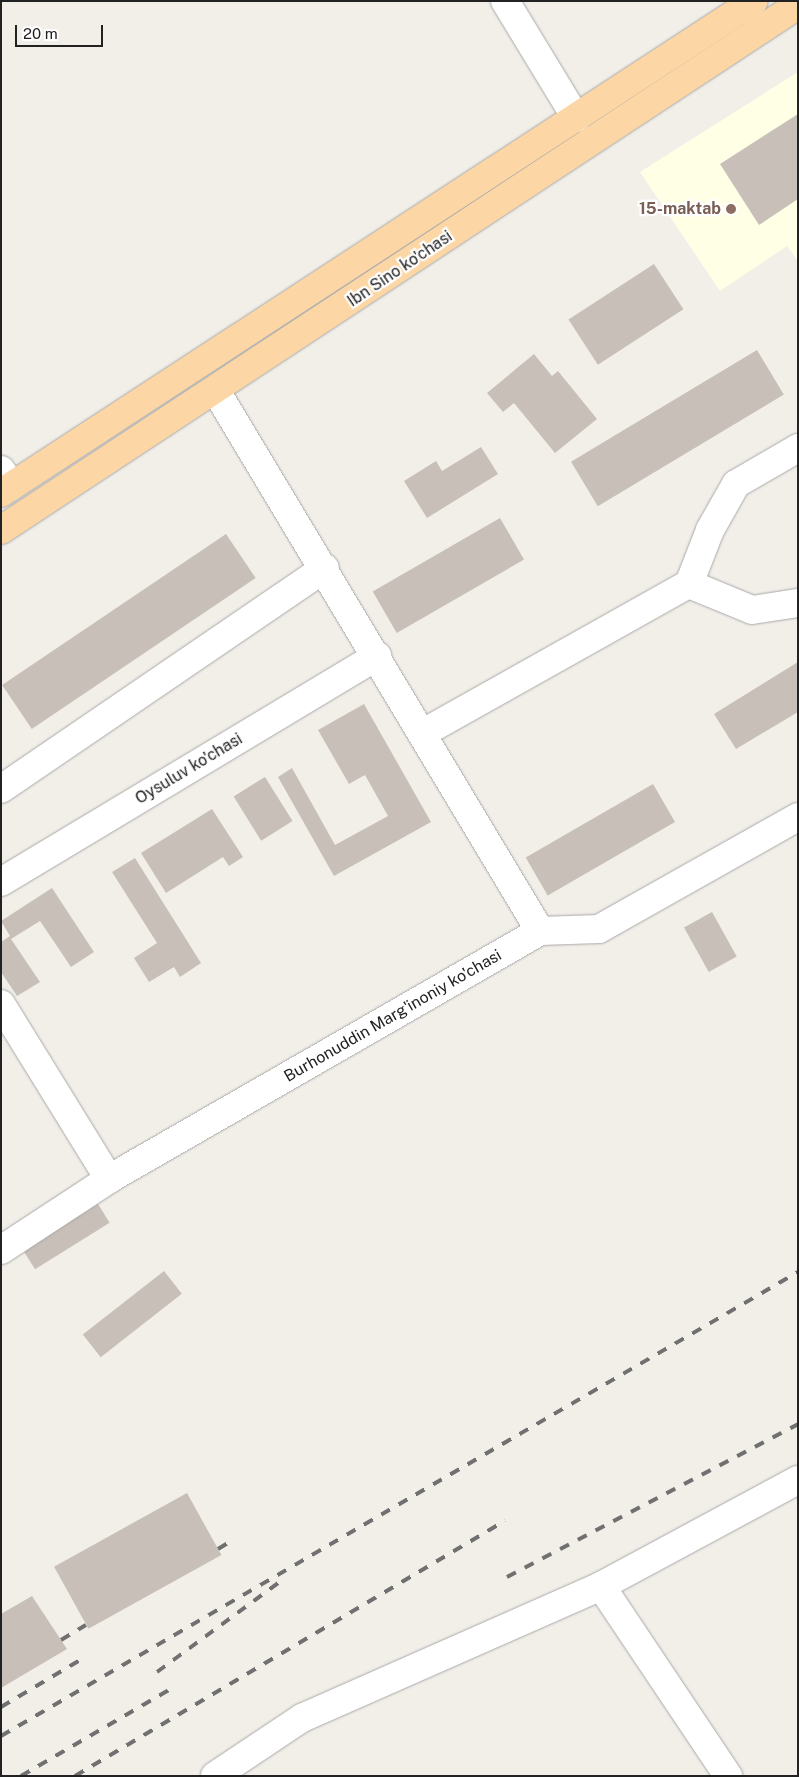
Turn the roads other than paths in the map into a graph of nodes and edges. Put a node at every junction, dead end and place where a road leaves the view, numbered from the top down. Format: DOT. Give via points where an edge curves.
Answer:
graph roads {
  1 [pos="505,1"];
  2 [pos="754,1"];
  3 [pos="798,5"];
  4 [pos="576,118"];
  5 [pos="216,391"];
  6 [pos="798,448"];
  7 [pos="5,483"];
  8 [pos="1,530"];
  9 [pos="325,568"];
  10 [pos="689,584"];
  11 [pos="798,603"];
  12 [pos="377,656"];
  13 [pos="423,733"];
  14 [pos="1,789"];
  15 [pos="798,817"];
  16 [pos="1,882"];
  17 [pos="540,931"];
  18 [pos="1,1004"];
  19 [pos="110,1179"];
  20 [pos="1,1250"];
  21 [pos="798,1480"];
  22 [pos="601,1586"];
  23 [pos="215,1776"];
  24 [pos="728,1776"];
  1 -- 4 [label="street"];
  2 -- 4 [label="main road, Ibn Sino ko'chasi"];
  3 -- 5 [label="main road, Ibn Sino ko'chasi"];
  4 -- 7 [label="main road, Ibn Sino ko'chasi"];
  5 -- 8 [label="main road, Ibn Sino ko'chasi"];
  5 -- 9 [label="street"];
  6 -- 10 [label="street" via="736,484 710,530"];
  9 -- 12 [label="street"];
  9 -- 14 [label="street"];
  10 -- 11 [label="street" via="752,610"];
  10 -- 13 [label="street"];
  12 -- 13 [label="street"];
  12 -- 16 [label="street, Oysuluv ko'chasi"];
  13 -- 17 [label="street"];
  15 -- 17 [label="street, Burhonuddin Marg'inoniy ko'chasi" via="599,929"];
  17 -- 19 [label="street, Burhonuddin Marg'inoniy ko'chasi"];
  18 -- 19 [label="street"];
  19 -- 20 [label="street, Burhonuddin Marg'inoniy ko'chasi"];
  21 -- 22 [label="street"];
  22 -- 23 [label="street" via="302,1718"];
  22 -- 24 [label="street"];
}
